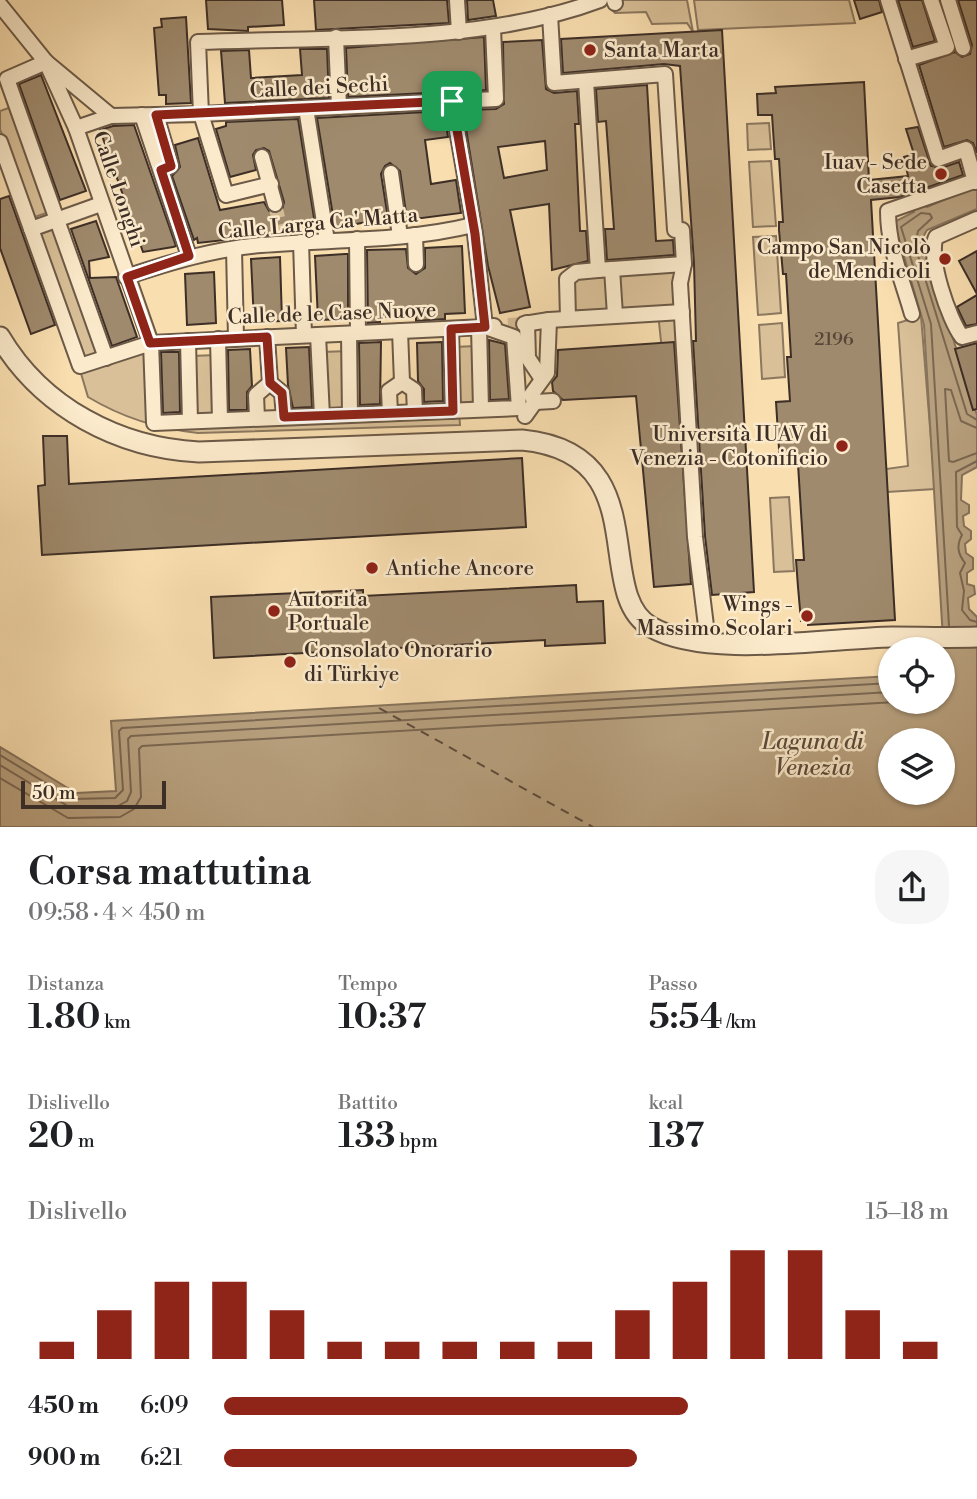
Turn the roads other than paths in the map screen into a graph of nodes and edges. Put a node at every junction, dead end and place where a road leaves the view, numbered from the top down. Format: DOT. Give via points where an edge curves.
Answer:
graph roads {
  1 [pos="457,0"];
  2 [pos="888,0"];
  3 [pos="931,0"];
  4 [pos="610,1"];
  5 [pos="0,5"];
  6 [pos="946,11"];
  7 [pos="550,15"];
  8 [pos="493,28"];
  9 [pos="459,32"];
  10 [pos="335,37"];
  11 [pos="964,48"];
  12 [pos="906,59"];
  13 [pos="46,62"];
  14 [pos="7,79"];
  15 [pos="586,80"];
  16 [pos="0,92"];
  17 [pos="452,101"];
  18 [pos="16,104"];
  19 [pos="339,107"];
  20 [pos="306,108"];
  21 [pos="0,109"];
  22 [pos="201,114"];
  23 [pos="149,115"];
  24 [pos="111,116"];
  25 [pos="76,128"];
  26 [pos="0,142"];
  27 [pos="262,157"];
  28 [pos="391,173"];
  29 [pos="975,175"];
  30 [pos="271,184"];
  31 [pos="101,204"];
  32 [pos="275,204"];
  33 [pos="977,219"];
  34 [pos="56,220"];
  35 [pos="473,225"];
  36 [pos="31,229"];
  37 [pos="408,236"];
  38 [pos="357,239"];
  39 [pos="327,241"];
  40 [pos="301,242"];
  41 [pos="234,249"];
  42 [pos="189,256"];
  43 [pos="416,264"];
  44 [pos="684,264"];
  45 [pos="605,270"];
  46 [pos="127,277"];
  47 [pos="682,312"];
  48 [pos="912,314"];
  49 [pos="615,315"];
  50 [pos="568,318"];
  51 [pos="549,320"];
  52 [pos="482,327"];
  53 [pos="451,329"];
  54 [pos="401,331"];
  55 [pos="354,333"];
  56 [pos="977,333"];
  57 [pos="311,335"];
  58 [pos="0,337"];
  59 [pos="267,337"];
  60 [pos="236,338"];
  61 [pos="218,339"];
  62 [pos="188,341"];
  63 [pos="150,343"];
  64 [pos="106,358"];
  65 [pos="542,379"];
  66 [pos="402,382"];
  67 [pos="270,383"];
  68 [pos="553,401"];
  69 [pos="536,402"];
  70 [pos="481,409"];
  71 [pos="453,411"];
  72 [pos="415,412"];
  73 [pos="390,413"];
  74 [pos="350,415"];
  75 [pos="322,416"];
  76 [pos="525,416"];
  77 [pos="284,417"];
  78 [pos="257,418"];
  79 [pos="220,420"];
  80 [pos="190,421"];
  81 [pos="977,637"];
  82 [pos="708,642"];
  1 -- 9 [label="street"];
  2 -- 12 [label="street"];
  3 -- 6 [label="street"];
  4 -- 7 [label="street"];
  5 -- 13 [label="street"];
  6 -- 11 [label="street"];
  6 -- 12 [label="street" via="947,47"];
  7 -- 8 [label="street"];
  7 -- 15 [label="street" via="554,83"];
  8 -- 9 [label="street"];
  8 -- 17 [label="street, Calle dei Sechi" via="496,99"];
  9 -- 10 [label="street"];
  10 -- 19 [label="street"];
  10 -- 22 [label="street" via="198,42"];
  12 -- 29 [label="street" via="938,159 966,149"];
  13 -- 14 [label="street"];
  13 -- 24 [label="street"];
  13 -- 25 [label="street"];
  14 -- 16 [label="street"];
  14 -- 18 [label="street"];
  15 -- 44 [label="street" via="665,74 675,230 682,230"];
  15 -- 45 [label="street"];
  17 -- 19 [label="street, Calle dei Sechi"];
  17 -- 35 [label="street"];
  18 -- 21 [label="street"];
  18 -- 34 [label="street"];
  19 -- 20 [label="street, Calle dei Sechi"];
  20 -- 22 [label="street, Calle dei Sechi"];
  20 -- 39 [label="street"];
  22 -- 23 [label="street, Calle dei Sechi"];
  22 -- 30 [label="street" via="226,195"];
  23 -- 24 [label="street, Calle dei Sechi"];
  23 -- 42 [label="street"];
  24 -- 25 [label="street, Calle dei Sechi"];
  25 -- 31 [label="street, Calle Longhi"];
  26 -- 36 [label="street"];
  27 -- 30 [label="street"];
  28 -- 37 [label="street"];
  29 -- 48 [label="street" via="888,211 894,260"];
  30 -- 32 [label="street"];
  31 -- 34 [label="street"];
  31 -- 46 [label="street, Calle Longhi"];
  33 -- 56 [label="street" via="934,242 947,311 962,337"];
  34 -- 36 [label="street"];
  34 -- 64 [label="street"];
  35 -- 37 [label="street, Calle Larga Ca' Matta"];
  35 -- 52 [label="street"];
  36 -- 64 [label="street, Calle de le Case Nuove" via="80,366"];
  37 -- 38 [label="street, Calle Larga Ca' Matta"];
  37 -- 43 [label="street"];
  38 -- 39 [label="street, Calle Larga Ca' Matta"];
  38 -- 55 [label="street"];
  39 -- 40 [label="street, Calle Larga Ca' Matta"];
  40 -- 41 [label="street, Calle Larga Ca' Matta" via="283,237"];
  40 -- 57 [label="street"];
  41 -- 42 [label="street, Calle Larga Ca' Matta"];
  41 -- 60 [label="street"];
  42 -- 46 [label="street, Calle Larga Ca' Matta"];
  44 -- 45 [label="street"];
  44 -- 47 [label="street"];
  45 -- 49 [label="street"];
  45 -- 50 [label="street" via="576,272 567,279"];
  46 -- 63 [label="street, Calle Longhi"];
  47 -- 49 [label="street"];
  47 -- 82 [label="street" via="695,537"];
  49 -- 50 [label="street"];
  50 -- 51 [label="street"];
  51 -- 65 [label="street" via="549,362"];
  51 -- 65 [label="street" via="526,323 528,358"];
  52 -- 53 [label="street, Calle de le Case Nuove"];
  52 -- 70 [label="street"];
  52 -- 70 [label="street, Calle de le Case Nuove" via="511,331 519,408"];
  53 -- 54 [label="street, Calle de le Case Nuove"];
  53 -- 71 [label="street"];
  54 -- 55 [label="street, Calle de le Case Nuove"];
  54 -- 66 [label="street"];
  55 -- 57 [label="street, Calle de le Case Nuove"];
  55 -- 74 [label="street"];
  57 -- 59 [label="street, Calle de le Case Nuove"];
  57 -- 75 [label="street"];
  58 -- 82 [label="street" via="22,367 68,409 108,432 162,449 200,452 522,440 562,449 584,464 608,497 626,587 641,620 668,634"];
  59 -- 60 [label="street, Calle de le Case Nuove"];
  59 -- 67 [label="street"];
  60 -- 61 [label="street, Calle de le Case Nuove"];
  61 -- 62 [label="street, Calle de le Case Nuove"];
  61 -- 79 [label="street"];
  62 -- 63 [label="street, Calle de le Case Nuove"];
  62 -- 80 [label="street"];
  63 -- 64 [label="street, Calle de le Case Nuove"];
  63 -- 80 [label="street, Calle Longhi" via="154,423"];
  65 -- 69 [label="street" via="531,395"];
  66 -- 72 [label="street" via="414,390"];
  66 -- 73 [label="street" via="389,391"];
  67 -- 77 [label="street" via="282,393"];
  67 -- 78 [label="street" via="256,395"];
  68 -- 69 [label="street"];
  69 -- 76 [label="street"];
  70 -- 71 [label="street"];
  71 -- 72 [label="street"];
  72 -- 73 [label="street"];
  73 -- 74 [label="street"];
  74 -- 75 [label="street"];
  75 -- 77 [label="street"];
  77 -- 78 [label="street"];
  78 -- 79 [label="street"];
  79 -- 80 [label="street"];
  81 -- 82 [label="street"];
}
